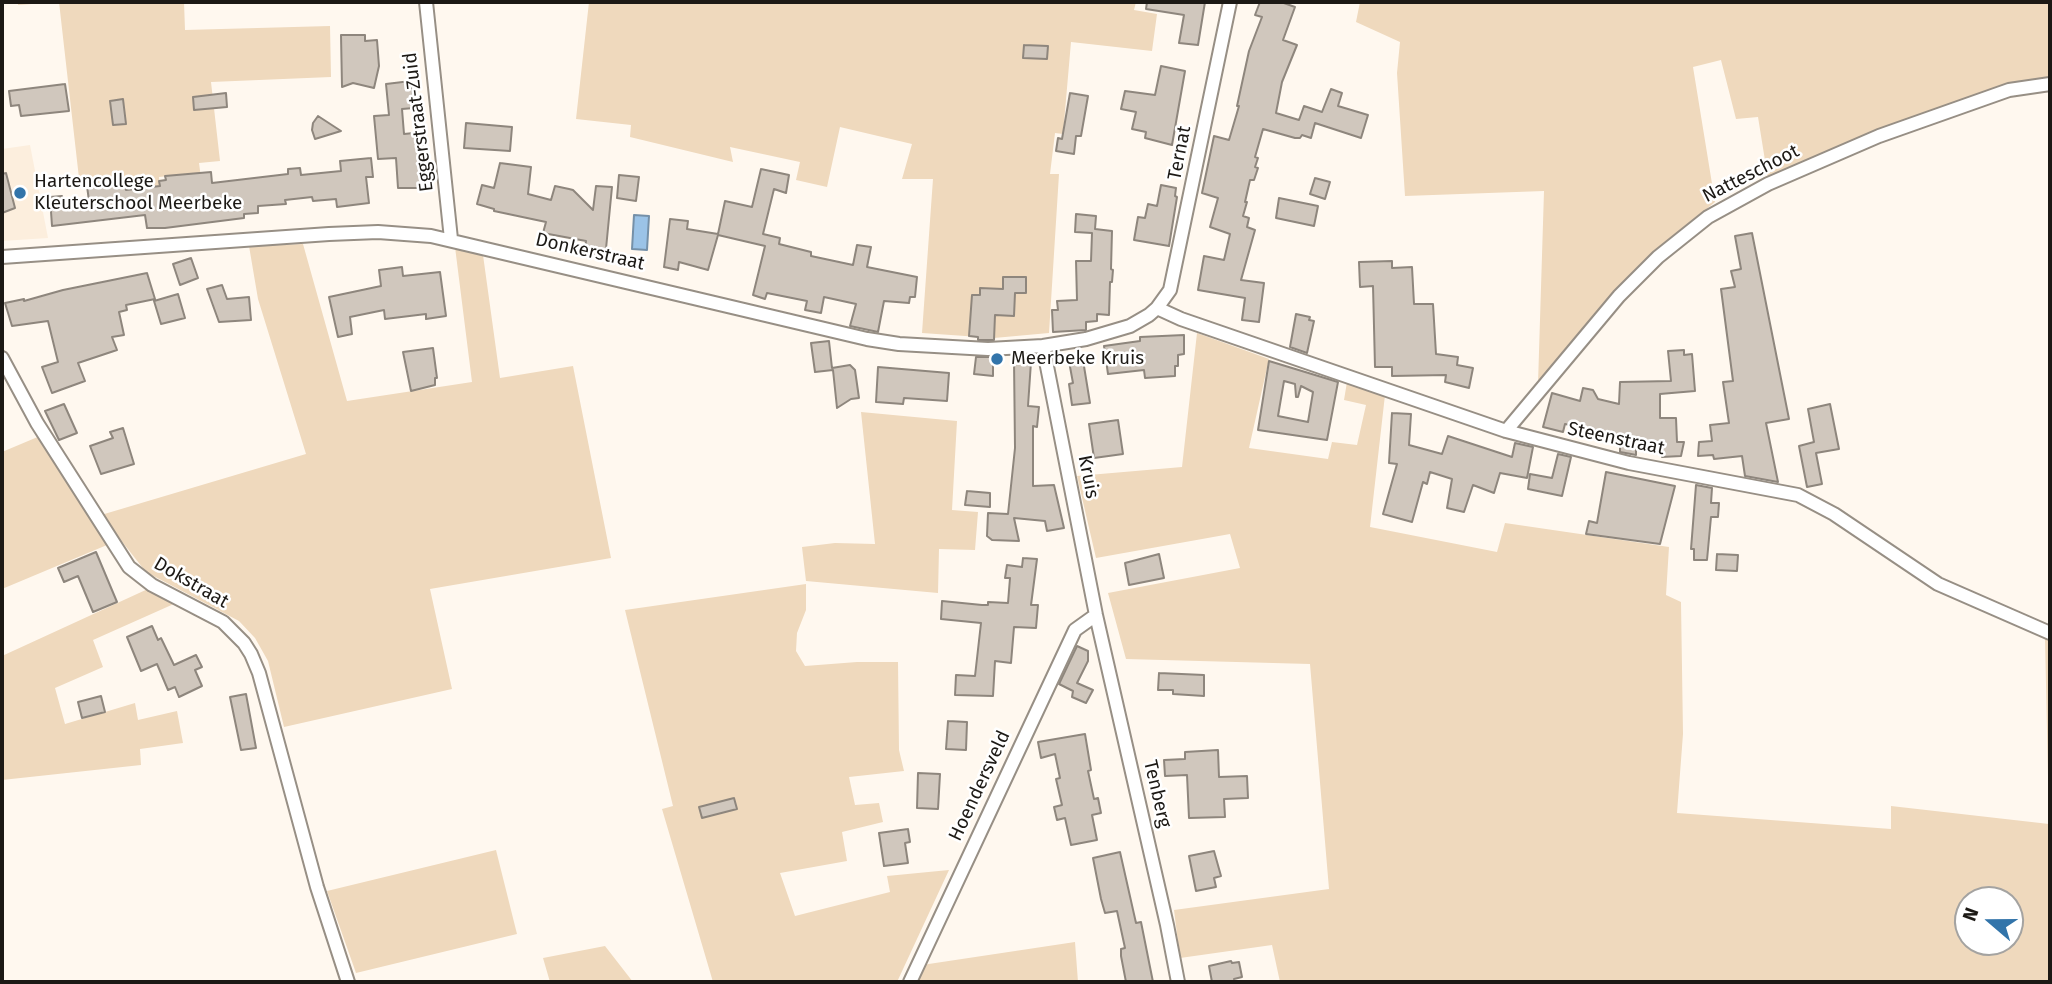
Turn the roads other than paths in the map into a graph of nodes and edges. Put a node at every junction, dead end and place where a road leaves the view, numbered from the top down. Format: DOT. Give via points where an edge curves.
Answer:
graph roads {
  1 [pos="426,2"];
  2 [pos="1230,2"];
  3 [pos="2050,83"];
  4 [pos="451,239"];
  5 [pos="2,257"];
  6 [pos="1157,308"];
  7 [pos="1043,346"];
  8 [pos="2,358"];
  9 [pos="1506,431"];
  10 [pos="1096,615"];
  11 [pos="2050,633"];
  12 [pos="348,982"];
  13 [pos="910,982"];
  14 [pos="1178,982"];
  1 -- 4 [label="street, Eggerstraat-Zuid"];
  2 -- 6 [label="street, Ternat" via="1170,290"];
  3 -- 9 [label="street, Natteschoot" via="2009,90 1879,136 1768,184 1708,217 1619,296"];
  4 -- 5 [label="street, Donkerstraat" via="329,233"];
  4 -- 7 [label="street, Donkerstraat" via="867,339 988,349"];
  6 -- 7 [label="street, Donkerstraat" via="1130,326 1086,340"];
  6 -- 9 [label="street, Steenstraat"];
  7 -- 10 [label="street, Kruis"];
  8 -- 12 [label="street, Dokstraat" via="37,423 129,568 223,622 251,654"];
  9 -- 11 [label="street, Steenstraat" via="1629,463 1798,495 1938,584"];
  10 -- 13 [label="street, Hoendersveld" via="1075,630"];
  10 -- 14 [label="street, Tenberg"];
}
